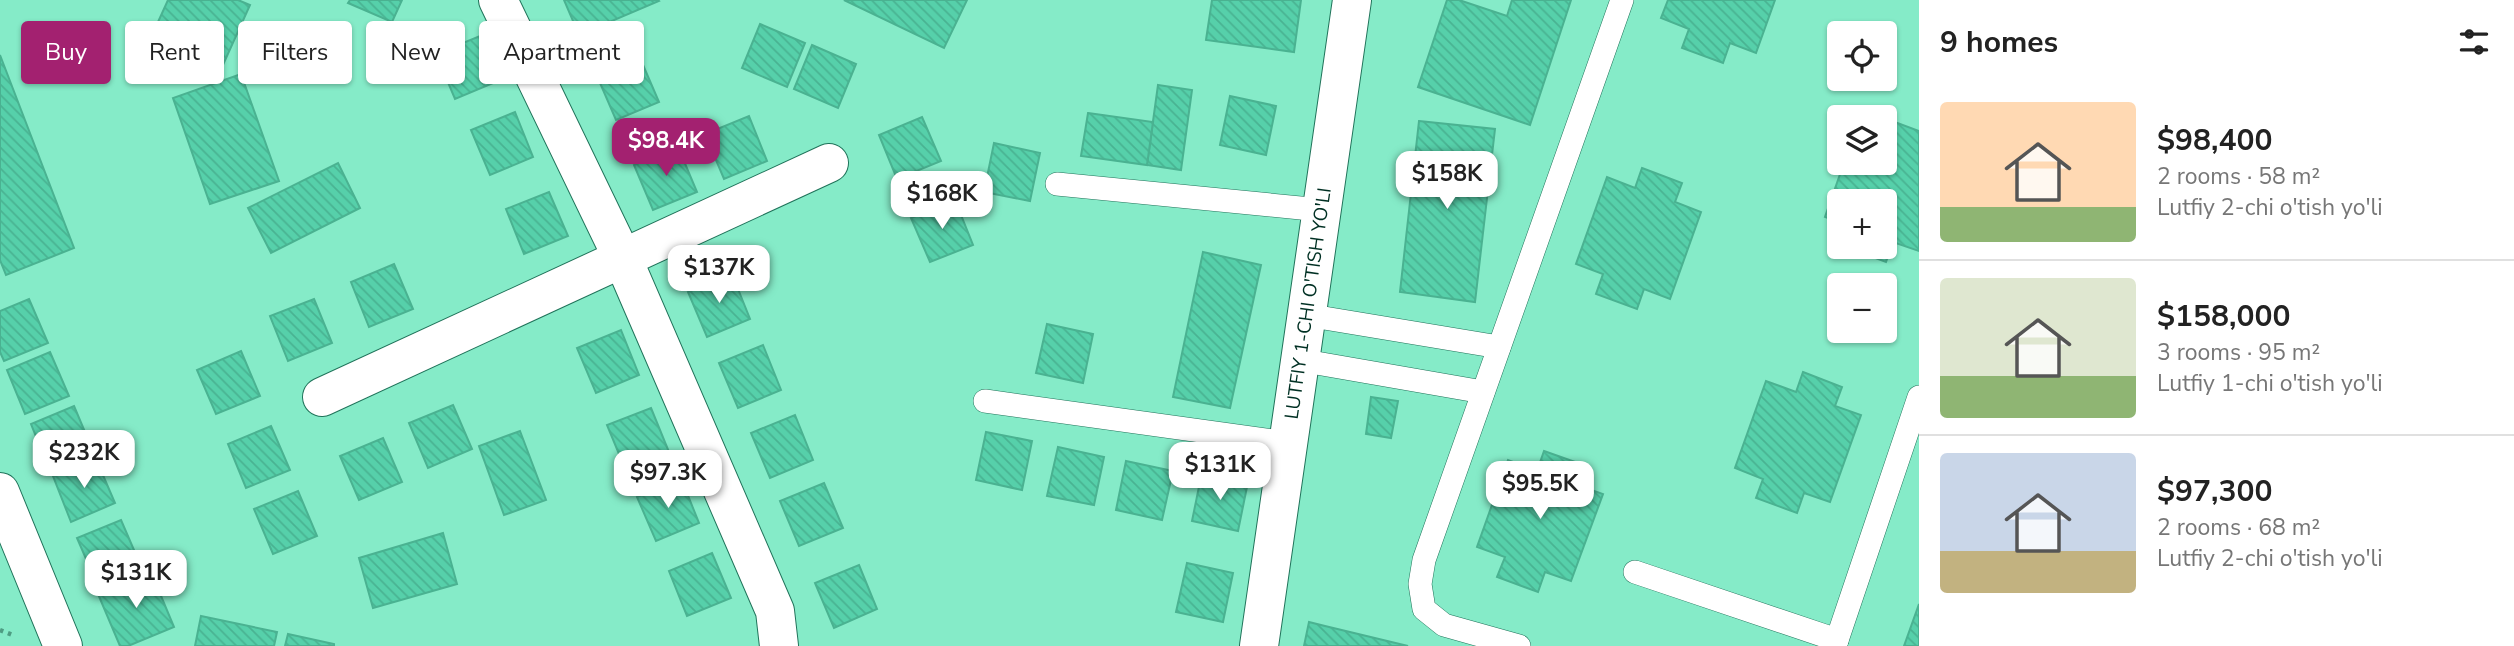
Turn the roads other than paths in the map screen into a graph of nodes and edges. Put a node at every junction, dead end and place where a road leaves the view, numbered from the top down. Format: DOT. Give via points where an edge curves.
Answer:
graph roads {
  1 [pos="498,0"];
  2 [pos="1352,0"];
  3 [pos="1622,0"];
  4 [pos="829,163"];
  5 [pos="1056,184"];
  6 [pos="1321,210"];
  7 [pos="622,257"];
  8 [pos="1306,315"];
  9 [pos="1499,347"];
  10 [pos="1299,360"];
  11 [pos="1483,392"];
  12 [pos="322,397"];
  13 [pos="1919,397"];
  14 [pos="985,401"];
  15 [pos="1287,443"];
  16 [pos="0,492"];
  17 [pos="1635,572"];
  18 [pos="1836,643"];
  19 [pos="63,646"];
  20 [pos="779,646"];
  21 [pos="1259,646"];
  22 [pos="1518,646"];
  1 -- 7 [label="street"];
  2 -- 6 [label="street, LUTFIY 1-CHI O'TISH YO'LI"];
  3 -- 9 [label="lane"];
  4 -- 7 [label="street"];
  5 -- 6 [label="lane"];
  6 -- 8 [label="street, LUTFIY 1-CHI O'TISH YO'LI"];
  7 -- 12 [label="street"];
  7 -- 20 [label="street" via="775,611"];
  8 -- 9 [label="lane"];
  8 -- 10 [label="street, LUTFIY 1-CHI O'TISH YO'LI"];
  9 -- 11 [label="lane"];
  10 -- 11 [label="lane"];
  10 -- 15 [label="street, LUTFIY 1-CHI O'TISH YO'LI"];
  11 -- 22 [label="lane" via="1424,560 1420,584 1424,609 1444,625"];
  13 -- 18 [label="lane"];
  14 -- 15 [label="lane"];
  15 -- 21 [label="street, LUTFIY 1-CHI O'TISH YO'LI"];
  16 -- 19 [label="street"];
  17 -- 18 [label="lane"];
}
